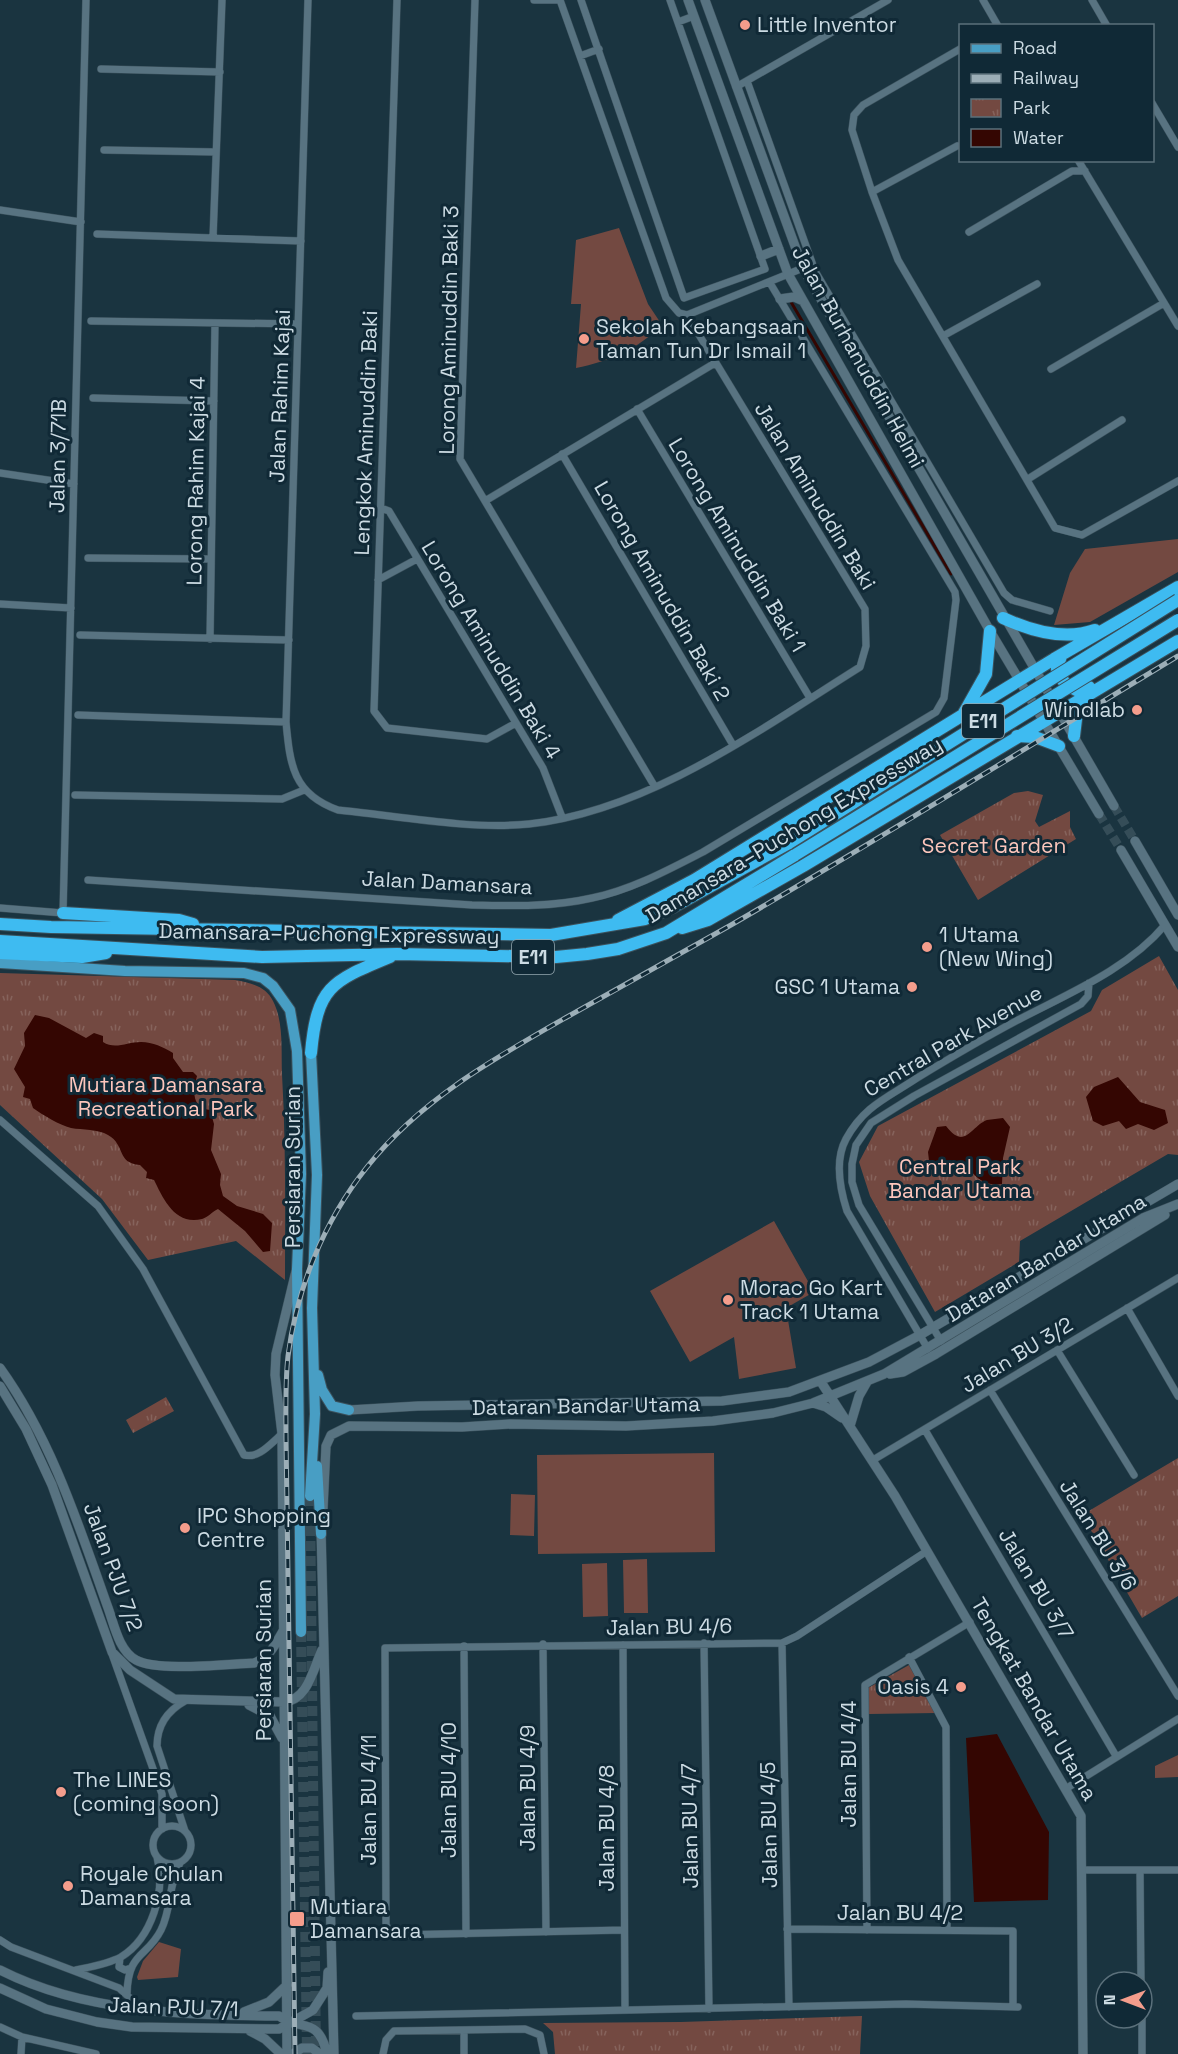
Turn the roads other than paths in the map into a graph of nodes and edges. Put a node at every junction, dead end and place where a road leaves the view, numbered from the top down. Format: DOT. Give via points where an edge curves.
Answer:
graph roads {
  1 [pos="86,0"];
  2 [pos="222,0"];
  3 [pos="308,0"];
  4 [pos="398,0"];
  5 [pos="475,0"];
  6 [pos="534,0"];
  7 [pos="560,0"];
  8 [pos="580,0"];
  9 [pos="670,0"];
  10 [pos="688,0"];
  11 [pos="705,0"];
  12 [pos="888,0"];
  13 [pos="983,0"];
  14 [pos="1092,0"];
  15 [pos="694,16"];
  16 [pos="678,22"];
  17 [pos="997,24"];
  18 [pos="1106,24"];
  19 [pos="599,50"];
  20 [pos="959,50"];
  21 [pos="580,56"];
  22 [pos="101,69"];
  23 [pos="220,72"];
  24 [pos="747,81"];
  25 [pos="736,87"];
  26 [pos="1154,106"];
  27 [pos="957,146"];
  28 [pos="1178,147"];
  29 [pos="104,150"];
  30 [pos="216,152"];
  31 [pos="1079,162"];
  32 [pos="1085,171"];
  33 [pos="872,192"];
  34 [pos="0,210"];
  35 [pos="81,222"];
  36 [pos="969,232"];
  37 [pos="97,234"];
  38 [pos="213,238"];
  39 [pos="301,241"];
  40 [pos="779,249"];
  41 [pos="761,256"];
  42 [pos="803,268"];
  43 [pos="788,274"];
  44 [pos="770,282"];
  45 [pos="1037,284"];
  46 [pos="719,285"];
  47 [pos="725,299"];
  48 [pos="780,299"];
  49 [pos="803,301"];
  50 [pos="1164,303"];
  51 [pos="687,315"];
  52 [pos="91,321"];
  53 [pos="215,323"];
  54 [pos="298,324"];
  55 [pos="1178,326"];
  56 [pos="943,336"];
  57 [pos="715,363"];
  58 [pos="1051,369"];
  59 [pos="93,398"];
  60 [pos="214,401"];
  61 [pos="637,409"];
  62 [pos="1122,420"];
  63 [pos="562,454"];
  64 [pos="0,473"];
  65 [pos="1028,479"];
  66 [pos="1178,481"];
  67 [pos="74,484"];
  68 [pos="484,501"];
  69 [pos="381,508"];
  70 [pos="88,558"];
  71 [pos="211,559"];
  72 [pos="417,559"];
  73 [pos="378,580"];
  74 [pos="1178,586"];
  75 [pos="1178,600"];
  76 [pos="0,604"];
  77 [pos="71,608"];
  78 [pos="1050,611"];
  79 [pos="1003,618"];
  80 [pos="1178,620"];
  81 [pos="1113,624"];
  82 [pos="990,631"];
  83 [pos="80,635"];
  84 [pos="210,639"];
  85 [pos="289,640"];
  86 [pos="1178,641"];
  87 [pos="1061,656"];
  88 [pos="1143,661"];
  89 [pos="1035,672"];
  90 [pos="1020,681"];
  91 [pos="1085,695"];
  92 [pos="810,698"];
  93 [pos="990,700"];
  94 [pos="1059,711"];
  95 [pos="936,712"];
  96 [pos="964,714"];
  97 [pos="78,715"];
  98 [pos="1043,720"];
  99 [pos="286,722"];
  100 [pos="516,723"];
  101 [pos="1074,736"];
  102 [pos="1015,737"];
  103 [pos="733,745"];
  104 [pos="1059,746"];
  105 [pos="655,788"];
  106 [pos="304,790"];
  107 [pos="75,795"];
  108 [pos="1114,806"];
  109 [pos="1099,814"];
  110 [pos="562,817"];
  111 [pos="1135,841"];
  112 [pos="1121,850"];
  113 [pos="88,880"];
  114 [pos="0,908"];
  115 [pos="63,913"];
  116 [pos="1178,915"];
  117 [pos="0,924"];
  118 [pos="612,924"];
  119 [pos="1165,925"];
  120 [pos="206,928"];
  121 [pos="666,933"];
  122 [pos="0,941"];
  123 [pos="1178,947"];
  124 [pos="124,950"];
  125 [pos="0,953"];
  126 [pos="397,954"];
  127 [pos="0,963"];
  128 [pos="1089,983"];
  129 [pos="311,1053"];
  130 [pos="0,1120"];
  131 [pos="1178,1184"];
  132 [pos="1178,1205"];
  133 [pos="297,1269"];
  134 [pos="1178,1278"];
  135 [pos="1128,1308"];
  136 [pos="933,1328"];
  137 [pos="920,1335"];
  138 [pos="941,1341"];
  139 [pos="928,1349"];
  140 [pos="1057,1350"];
  141 [pos="314,1354"];
  142 [pos="0,1368"];
  143 [pos="884,1374"];
  144 [pos="826,1380"];
  145 [pos="867,1382"];
  146 [pos="0,1386"];
  147 [pos="990,1390"];
  148 [pos="1178,1396"];
  149 [pos="832,1397"];
  150 [pos="813,1403"];
  151 [pos="349,1410"];
  152 [pos="315,1414"];
  153 [pos="850,1426"];
  154 [pos="925,1430"];
  155 [pos="282,1434"];
  156 [pos="873,1460"];
  157 [pos="1134,1475"];
  158 [pos="309,1496"];
  159 [pos="321,1534"];
  160 [pos="927,1551"];
  161 [pos="970,1622"];
  162 [pos="284,1629"];
  163 [pos="301,1632"];
  164 [pos="782,1642"];
  165 [pos="704,1643"];
  166 [pos="543,1644"];
  167 [pos="623,1645"];
  168 [pos="464,1646"];
  169 [pos="323,1648"];
  170 [pos="385,1648"];
  171 [pos="112,1652"];
  172 [pos="909,1657"];
  173 [pos="1178,1696"];
  174 [pos="185,1701"];
  175 [pos="284,1702"];
  176 [pos="245,1703"];
  177 [pos="1178,1719"];
  178 [pos="284,1743"];
  179 [pos="1116,1756"];
  180 [pos="1067,1788"];
  181 [pos="162,1829"];
  182 [pos="185,1831"];
  183 [pos="157,1857"];
  184 [pos="180,1863"];
  185 [pos="1082,1869"];
  186 [pos="1178,1869"];
  187 [pos="1140,1870"];
  188 [pos="787,1929"];
  189 [pos="624,1930"];
  190 [pos="867,1930"];
  191 [pos="947,1930"];
  192 [pos="546,1932"];
  193 [pos="466,1934"];
  194 [pos="330,1937"];
  195 [pos="0,1940"];
  196 [pos="120,1958"];
  197 [pos="131,1968"];
  198 [pos="0,1970"];
  199 [pos="76,1970"];
  200 [pos="1141,1970"];
  201 [pos="287,1985"];
  202 [pos="3,1992"];
  203 [pos="127,1994"];
  204 [pos="789,2007"];
  205 [pos="709,2008"];
  206 [pos="142,2009"];
  207 [pos="625,2010"];
  208 [pos="229,2015"];
  209 [pos="356,2016"];
  210 [pos="287,2022"];
  211 [pos="0,2027"];
  212 [pos="236,2028"];
  213 [pos="464,2030"];
  214 [pos="1142,2030"];
  215 [pos="22,2037"];
  216 [pos="21,2054"];
  217 [pos="96,2054"];
  218 [pos="281,2054"];
  219 [pos="287,2054"];
  220 [pos="293,2054"];
  221 [pos="320,2054"];
  222 [pos="327,2054"];
  223 [pos="334,2054"];
  224 [pos="383,2054"];
  225 [pos="464,2054"];
  226 [pos="544,2054"];
  227 [pos="1083,2054"];
  228 [pos="1142,2054"];
  1 -- 35 [label="street, Jalan 3/71B"];
  2 -- 23 [label="street"];
  3 -- 39 [label="street, Jalan Rahim Kajai"];
  4 -- 69 [label="street, Lengkok Aminuddin Baki"];
  5 -- 68 [label="street, Lorong Aminuddin Baki 3" via="460,459"];
  6 -- 7 [label="street"];
  7 -- 21 [label="street, Jalan Aminuddin Baki"];
  8 -- 19 [label="street"];
  9 -- 16 [label="street, Jalan Burhanuddin Helmi"];
  10 -- 15 [label="main road, Jalan Burhanuddin Helmi"];
  11 -- 25 [label="main road, Jalan Burhanuddin Helmi"];
  12 -- 24 [label="street"];
  13 -- 17 [label="street"];
  14 -- 18 [label="street"];
  15 -- 16 [label="street"];
  15 -- 40 [label="main road, Jalan Burhanuddin Helmi"];
  16 -- 41 [label="street, Jalan Burhanuddin Helmi"];
  19 -- 21 [label="street"];
  19 -- 46 [label="street" via="684,298"];
  20 -- 33 [label="street" via="863,105 854,115 852,130"];
  21 -- 51 [label="street, Jalan Aminuddin Baki" via="666,298"];
  22 -- 23 [label="street"];
  23 -- 30 [label="street"];
  24 -- 25 [label="street"];
  24 -- 78 [label="street, Jalan Burhanuddin Helmi" via="815,271 1004,593 1012,600"];
  25 -- 42 [label="main road, Jalan Burhanuddin Helmi"];
  26 -- 28 [label="street"];
  27 -- 33 [label="street"];
  29 -- 30 [label="street"];
  30 -- 38 [label="street"];
  31 -- 32 [label="street"];
  32 -- 36 [label="street" via="1072,171"];
  32 -- 50 [label="street"];
  33 -- 56 [label="street" via="898,260"];
  34 -- 35 [label="street"];
  35 -- 67 [label="street, Jalan 3/71B"];
  37 -- 38 [label="street"];
  38 -- 39 [label="street"];
  39 -- 54 [label="street, Jalan Rahim Kajai"];
  40 -- 41 [label="main road"];
  40 -- 43 [label="main road, Jalan Burhanuddin Helmi"];
  41 -- 46 [label="street, Jalan Burhanuddin Helmi" via="765,269"];
  42 -- 43 [label="street"];
  42 -- 79 [label="main road, Jalan Burhanuddin Helmi"];
  43 -- 44 [label="street"];
  43 -- 49 [label="main road, Jalan Burhanuddin Helmi"];
  44 -- 47 [label="street"];
  44 -- 48 [label="street, Jalan Burhanuddin Helmi"];
  45 -- 56 [label="street"];
  46 -- 47 [label="street"];
  47 -- 51 [label="street"];
  48 -- 49 [label="main road" via="794,297"];
  48 -- 95 [label="street, Jalan Burhanuddin Helmi" via="955,592 944,698"];
  49 -- 82 [label="main road, Jalan Burhanuddin Helmi"];
  50 -- 55 [label="street"];
  50 -- 58 [label="street"];
  51 -- 57 [label="street, Jalan Aminuddin Baki"];
  52 -- 53 [label="street"];
  53 -- 54 [label="street"];
  53 -- 60 [label="street, Lorong Rahim Kajai 4"];
  54 -- 85 [label="street, Jalan Rahim Kajai"];
  56 -- 65 [label="street"];
  57 -- 61 [label="street"];
  57 -- 92 [label="street, Jalan Aminuddin Baki" via="865,609 866,646 860,667"];
  59 -- 60 [label="street"];
  60 -- 71 [label="street, Lorong Rahim Kajai 4"];
  61 -- 63 [label="street"];
  61 -- 92 [label="street, Lorong Aminuddin Baki 1"];
  62 -- 65 [label="street"];
  63 -- 68 [label="street"];
  63 -- 103 [label="street, Lorong Aminuddin Baki 2"];
  64 -- 67 [label="street"];
  65 -- 66 [label="street" via="1055,528 1082,536"];
  67 -- 77 [label="street, Jalan 3/71B"];
  68 -- 105 [label="street, Lorong Aminuddin Baki 3"];
  69 -- 72 [label="street, Lorong Aminuddin Baki 4" via="389,511"];
  69 -- 73 [label="street, Lengkok Aminuddin Baki"];
  70 -- 71 [label="street"];
  71 -- 84 [label="street, Lorong Rahim Kajai 4"];
  72 -- 73 [label="street"];
  72 -- 100 [label="street, Lorong Aminuddin Baki 4"];
  73 -- 100 [label="street, Lengkok Aminuddin Baki" via="374,711 380,721 387,728 487,739"];
  74 -- 81 [label="highway"];
  75 -- 118 [label="highway, Damansara–Puchong Expressway / E11, bridge" via="789,843 673,907 645,919"];
  76 -- 77 [label="street"];
  77 -- 115 [label="street, Jalan 3/71B"];
  79 -- 81 [label="highway" via="1060,635 1083,635"];
  79 -- 89 [label="main road, Jalan Burhanuddin Helmi"];
  80 -- 121 [label="highway, Damansara–Puchong Expressway / E11, bridge"];
  81 -- 87 [label="highway"];
  82 -- 90 [label="main road, Jalan Burhanuddin Helmi"];
  82 -- 96 [label="highway" via="986,674"];
  83 -- 84 [label="street"];
  84 -- 85 [label="street"];
  85 -- 99 [label="street, Jalan Rahim Kajai"];
  86 -- 88 [label="highway"];
  87 -- 88 [label="highway" via="1057,669 1061,678 1073,691 1080,692"];
  87 -- 89 [label="highway"];
  88 -- 91 [label="highway"];
  89 -- 90 [label="highway"];
  89 -- 94 [label="main road, Jalan Burhanuddin Helmi"];
  90 -- 93 [label="highway"];
  90 -- 98 [label="main road, Jalan Burhanuddin Helmi"];
  91 -- 94 [label="highway"];
  91 -- 101 [label="highway" via="1077,711"];
  92 -- 103 [label="street, Jalan Aminuddin Baki"];
  93 -- 96 [label="highway"];
  93 -- 102 [label="highway" via="1001,698 1013,708"];
  94 -- 98 [label="highway"];
  94 -- 101 [label="main road, Jalan Burhanuddin Helmi"];
  95 -- 113 [label="street, Jalan Damansara" via="703,852 658,875 592,898 552,904 472,905"];
  96 -- 118 [label="highway" via="694,880"];
  97 -- 99 [label="street"];
  98 -- 102 [label="highway"];
  98 -- 104 [label="main road, Jalan Burhanuddin Helmi"];
  99 -- 106 [label="street, Jalan Rahim Kajai" via="290,764"];
  100 -- 110 [label="street, Lorong Aminuddin Baki 4" via="543,768"];
  101 -- 108 [label="main road, Jalan Burhanuddin Helmi"];
  102 -- 104 [label="highway" via="1035,737"];
  102 -- 121 [label="highway" via="708,920"];
  103 -- 105 [label="street, Jalan Aminuddin Baki"];
  104 -- 109 [label="main road, Jalan Burhanuddin Helmi"];
  105 -- 110 [label="street, Jalan Aminuddin Baki"];
  106 -- 107 [label="street" via="282,799"];
  106 -- 110 [label="street, Jalan Aminuddin Baki" via="320,804 338,810 496,825 530,824"];
  111 -- 116 [label="main road"];
  112 -- 119 [label="main road"];
  114 -- 115 [label="street"];
  115 -- 120 [label="highway" via="179,920"];
  117 -- 120 [label="highway, Damansara–Puchong Expressway / E11"];
  118 -- 120 [label="highway, Damansara–Puchong Expressway / E11" via="551,935 510,936"];
  119 -- 123 [label="main road"];
  119 -- 128 [label="street, Central Park Avenue" via="1149,945"];
  121 -- 126 [label="highway, Damansara–Puchong Expressway / E11" via="618,949 556,957"];
  122 -- 124 [label="highway, Damansara–Puchong Expressway / E11"];
  124 -- 125 [label="highway" via="82,957"];
  124 -- 126 [label="highway, Damansara–Puchong Expressway / E11" via="262,957"];
  126 -- 129 [label="highway" via="346,975 330,988 320,1003"];
  127 -- 133 [label="main road, Persiaran Surian" via="244,973 263,978 273,986 290,1010 297,1051 301,1174"];
  128 -- 136 [label="street, Central Park Avenue" via="1088,996 1081,1004 880,1117 856,1145 852,1182 859,1205"];
  128 -- 137 [label="street, Central Park Avenue" via="964,1049 867,1109 844,1141 840,1189 847,1211"];
  129 -- 141 [label="main road, Persiaran Surian" via="317,1175"];
  130 -- 155 [label="street" via="98,1206 143,1269 244,1455 261,1452"];
  131 -- 136 [label="main road, Dataran Bandar Utama"];
  132 -- 138 [label="main road, Dataran Bandar Utama" via="1143,1218"];
  132 -- 143 [label="main road" via="936,1354 903,1372"];
  133 -- 155 [label="main road, Persiaran Surian" via="276,1354"];
  133 -- 163 [label="main road, Persiaran Surian"];
  134 -- 135 [label="street, Jalan BU 3/2"];
  135 -- 140 [label="street, Jalan BU 3/2"];
  135 -- 148 [label="street"];
  136 -- 137 [label="main road, Dataran Bandar Utama"];
  136 -- 138 [label="street, Central Park Avenue"];
  137 -- 139 [label="street, Central Park Avenue"];
  137 -- 144 [label="main road, Dataran Bandar Utama"];
  138 -- 139 [label="main road, Dataran Bandar Utama"];
  139 -- 143 [label="main road, Dataran Bandar Utama"];
  140 -- 147 [label="street, Jalan BU 3/2"];
  140 -- 157 [label="street"];
  141 -- 151 [label="main road" via="327,1400 336,1409"];
  141 -- 152 [label="main road, Persiaran Surian"];
  142 -- 162 [label="main road, Jalan PJU 7/2" via="46,1447 124,1652 148,1665 254,1663 271,1652"];
  143 -- 145 [label="main road, Dataran Bandar Utama"];
  144 -- 149 [label="main road, Tengkat Bandar Utama"];
  144 -- 151 [label="main road, Dataran Bandar Utama" via="789,1392 722,1401"];
  145 -- 149 [label="main road, Dataran Bandar Utama"];
  145 -- 153 [label="main road"];
  146 -- 171 [label="main road, Jalan PJU 7/2" via="26,1429 52,1485"];
  147 -- 154 [label="street, Jalan BU 3/2"];
  147 -- 173 [label="street, Jalan BU 3/6"];
  149 -- 150 [label="main road, Dataran Bandar Utama"];
  149 -- 153 [label="main road, Tengkat Bandar Utama"];
  150 -- 153 [label="main road" via="832,1410"];
  150 -- 159 [label="main road, Dataran Bandar Utama" via="713,1421 627,1426 348,1426 332,1435 326,1446"];
  152 -- 158 [label="main road, Persiaran Surian"];
  152 -- 159 [label="main road"];
  153 -- 156 [label="main road, Tengkat Bandar Utama"];
  154 -- 156 [label="street, Jalan BU 3/2"];
  154 -- 179 [label="street, Jalan BU 3/7"];
  155 -- 162 [label="main road, Persiaran Surian"];
  156 -- 160 [label="main road, Tengkat Bandar Utama"];
  159 -- 169 [label="main road, Dataran Bandar Utama"];
  160 -- 161 [label="main road, Tengkat Bandar Utama"];
  160 -- 164 [label="street, Jalan BU 4/6"];
  161 -- 172 [label="street, Jalan BU 4/4"];
  161 -- 180 [label="main road, Tengkat Bandar Utama"];
  162 -- 175 [label="main road, Persiaran Surian"];
  164 -- 165 [label="street, Jalan BU 4/6"];
  164 -- 188 [label="street, Jalan BU 4/5"];
  165 -- 167 [label="street, Jalan BU 4/6"];
  165 -- 205 [label="street, Jalan BU 4/7"];
  166 -- 167 [label="street, Jalan BU 4/6"];
  166 -- 168 [label="street, Jalan BU 4/6"];
  166 -- 192 [label="street, Jalan BU 4/9"];
  167 -- 189 [label="street, Jalan BU 4/8"];
  168 -- 170 [label="street, Jalan BU 4/6"];
  168 -- 193 [label="street, Jalan BU 4/10"];
  169 -- 175 [label="main road" via="303,1693"];
  169 -- 194 [label="main road, Dataran Bandar Utama"];
  170 -- 193 [label="street, Jalan BU 4/11" via="388,1932"];
  171 -- 174 [label="main road, Jalan PJU 7/2" via="161,1692"];
  171 -- 181 [label="street" via="162,1794"];
  172 -- 190 [label="street, Jalan BU 4/4" via="865,1685"];
  172 -- 191 [label="street" via="946,1727"];
  174 -- 176 [label="main road, Jalan PJU 7/2"];
  174 -- 182 [label="street" via="174,1707 157,1734 157,1746"];
  175 -- 176 [label="main road, Jalan PJU 7/2"];
  175 -- 178 [label="main road, Persiaran Surian"];
  176 -- 178 [label="main road" via="270,1716"];
  177 -- 179 [label="street"];
  178 -- 201 [label="main road, Persiaran Surian"];
  179 -- 180 [label="street"];
  180 -- 185 [label="main road, Tengkat Bandar Utama" via="1081,1816"];
  181 -- 182 [label="street" via="174,1826"];
  181 -- 183 [label="street" via="154,1839"];
  182 -- 184 [label="street" via="191,1849"];
  183 -- 184 [label="street" via="168,1864"];
  183 -- 196 [label="street" via="157,1902 153,1914 142,1937"];
  184 -- 197 [label="street" via="171,1880 161,1930"];
  185 -- 187 [label="street"];
  185 -- 227 [label="main road, Tengkat Bandar Utama"];
  186 -- 187 [label="street"];
  187 -- 200 [label="street"];
  188 -- 190 [label="street, Jalan BU 4/2"];
  188 -- 204 [label="street, Jalan BU 4/5"];
  189 -- 192 [label="street, Jalan BU 4/11"];
  189 -- 207 [label="street, Jalan BU 4/8"];
  190 -- 191 [label="street, Jalan BU 4/2"];
  191 -- 204 [label="street, Jalan BU 4/2" via="1013,1931 1016,2007"];
  192 -- 193 [label="street, Jalan BU 4/11"];
  194 -- 210 [label="main road" via="327,1988 313,2010"];
  194 -- 223 [label="main road"];
  195 -- 199 [label="street"];
  196 -- 197 [label="street" via="119,1967"];
  196 -- 199 [label="street"];
  197 -- 203 [label="street"];
  198 -- 206 [label="main road, Jalan PJU 7/1" via="63,1993"];
  199 -- 203 [label="street"];
  201 -- 208 [label="main road" via="260,2007"];
  201 -- 210 [label="main road, Persiaran Surian"];
  202 -- 212 [label="main road, Jalan PJU 7/1" via="46,2009 97,2022 132,2027"];
  203 -- 206 [label="street"];
  204 -- 205 [label="street"];
  205 -- 207 [label="street"];
  206 -- 208 [label="main road, Jalan PJU 7/1"];
  207 -- 209 [label="street"];
  208 -- 210 [label="main road, Jalan PJU 7/1" via="279,2016"];
  210 -- 212 [label="main road, Jalan PJU 7/1" via="279,2029"];
  210 -- 219 [label="main road, Persiaran Surian"];
  210 -- 222 [label="main road" via="312,2026 321,2036"];
  211 -- 215 [label="street"];
  212 -- 218 [label="main road" via="266,2038"];
  213 -- 224 [label="street" via="394,2031 386,2040"];
  213 -- 225 [label="street"];
  213 -- 226 [label="street" via="531,2030 543,2040"];
  214 -- 228 [label="street"];
  215 -- 216 [label="street"];
  215 -- 217 [label="street"];
  220 -- 221 [label="main road" via="302,2048 312,2048"];
}
